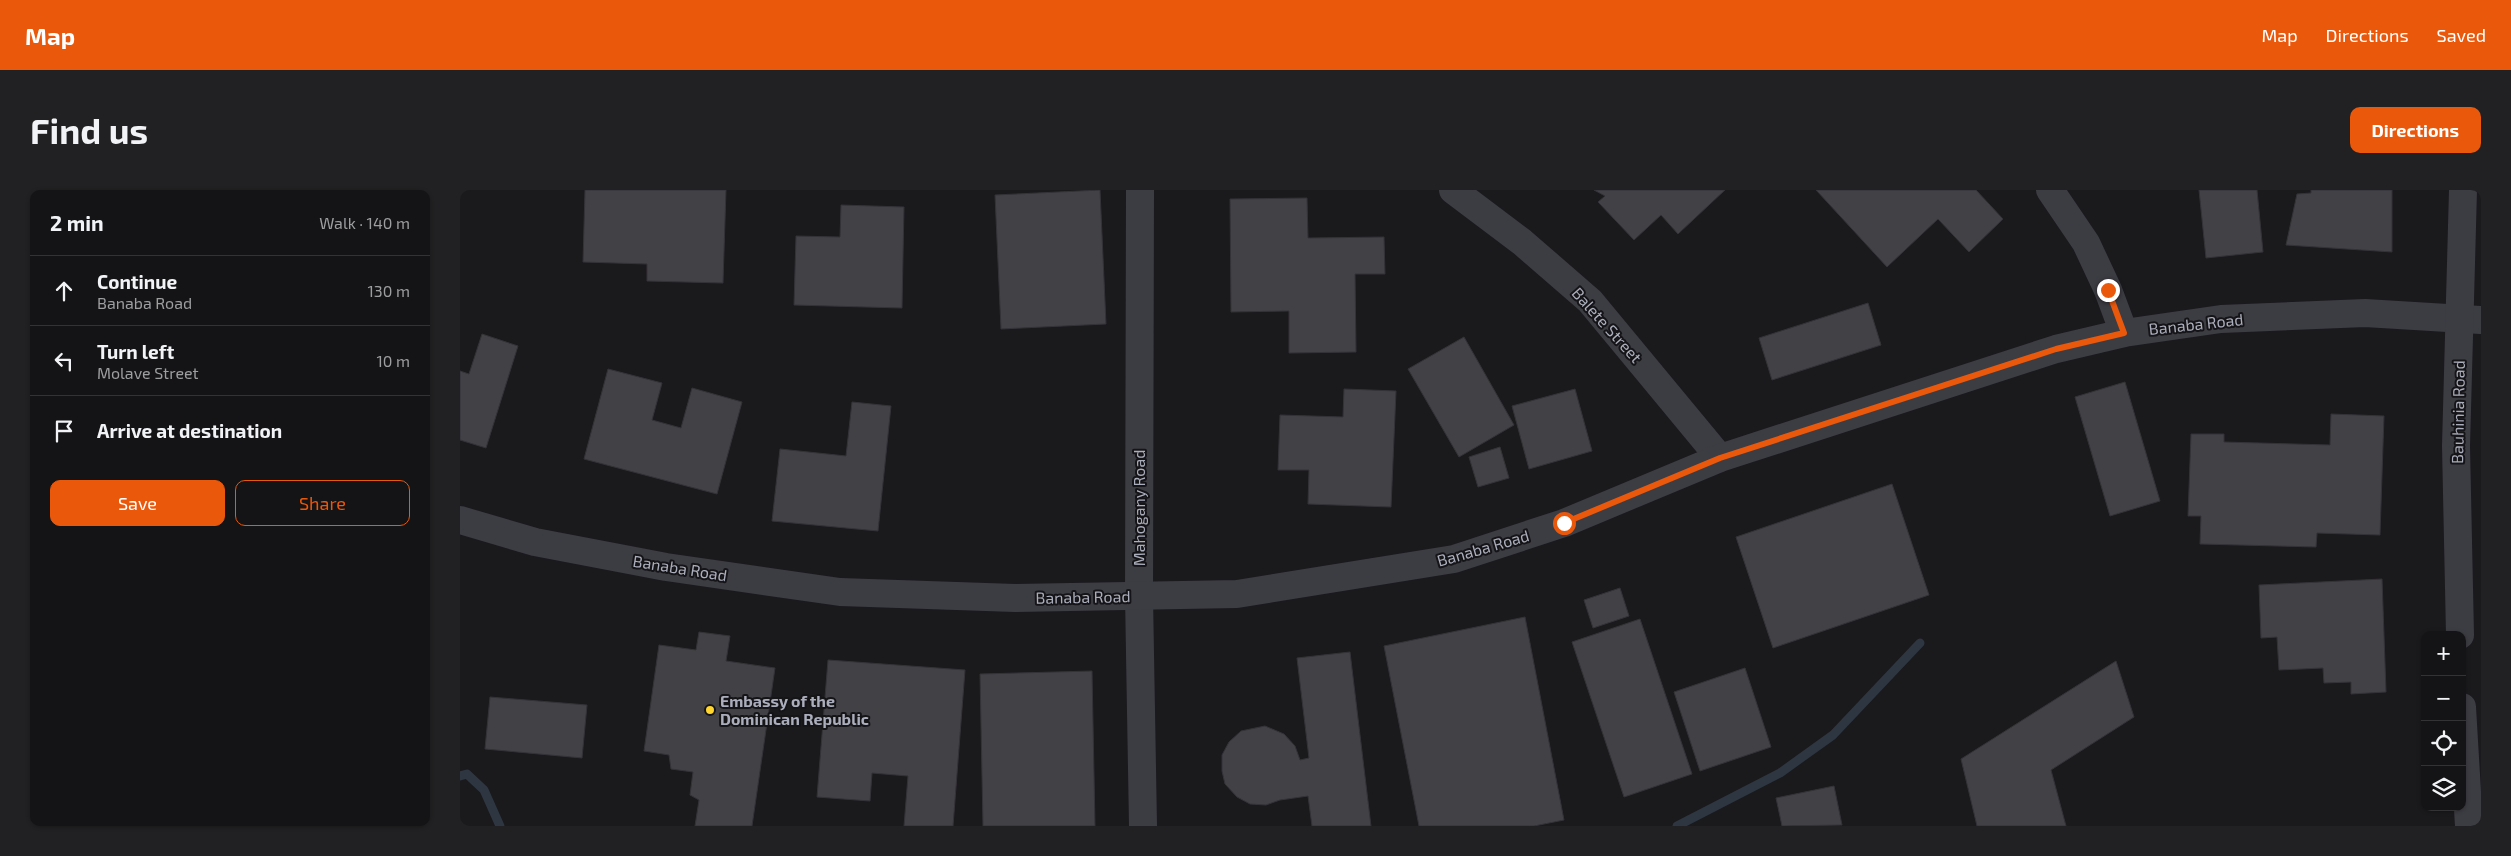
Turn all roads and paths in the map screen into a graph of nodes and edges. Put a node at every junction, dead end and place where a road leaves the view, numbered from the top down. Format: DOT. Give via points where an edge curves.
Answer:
graph roads {
  1 [pos="1140,190"];
  2 [pos="1453,190"];
  3 [pos="2050,190"];
  4 [pos="2463,190"];
  5 [pos="2470,319"];
  6 [pos="2124,333"];
  7 [pos="1720,458"];
  8 [pos="460,520"];
  9 [pos="1139,596"];
  10 [pos="2460,631"];
  11 [pos="2463,721"];
  12 [pos="1143,826"];
  13 [pos="2469,826"];
  1 -- 9 [label="street, Mahogany Road"];
  2 -- 7 [label="street, Balete Street" via="1522,242 1590,301"];
  3 -- 6 [label="street" via="2086,243"];
  4 -- 5 [label="street, Bauhinia Road"];
  5 -- 6 [label="street, Banaba Road" via="2365,314 2222,319"];
  5 -- 10 [label="street, Bauhinia Road" via="2456,446"];
  6 -- 7 [label="street, Banaba Road" via="2056,349"];
  7 -- 9 [label="street, Banaba Road" via="1564,523 1454,559 1237,594"];
  8 -- 9 [label="street, Banaba Road" via="535,542 666,567 840,592 1015,598"];
  9 -- 12 [label="street, Mahogany Road"];
  11 -- 13 [label="street"];
}
